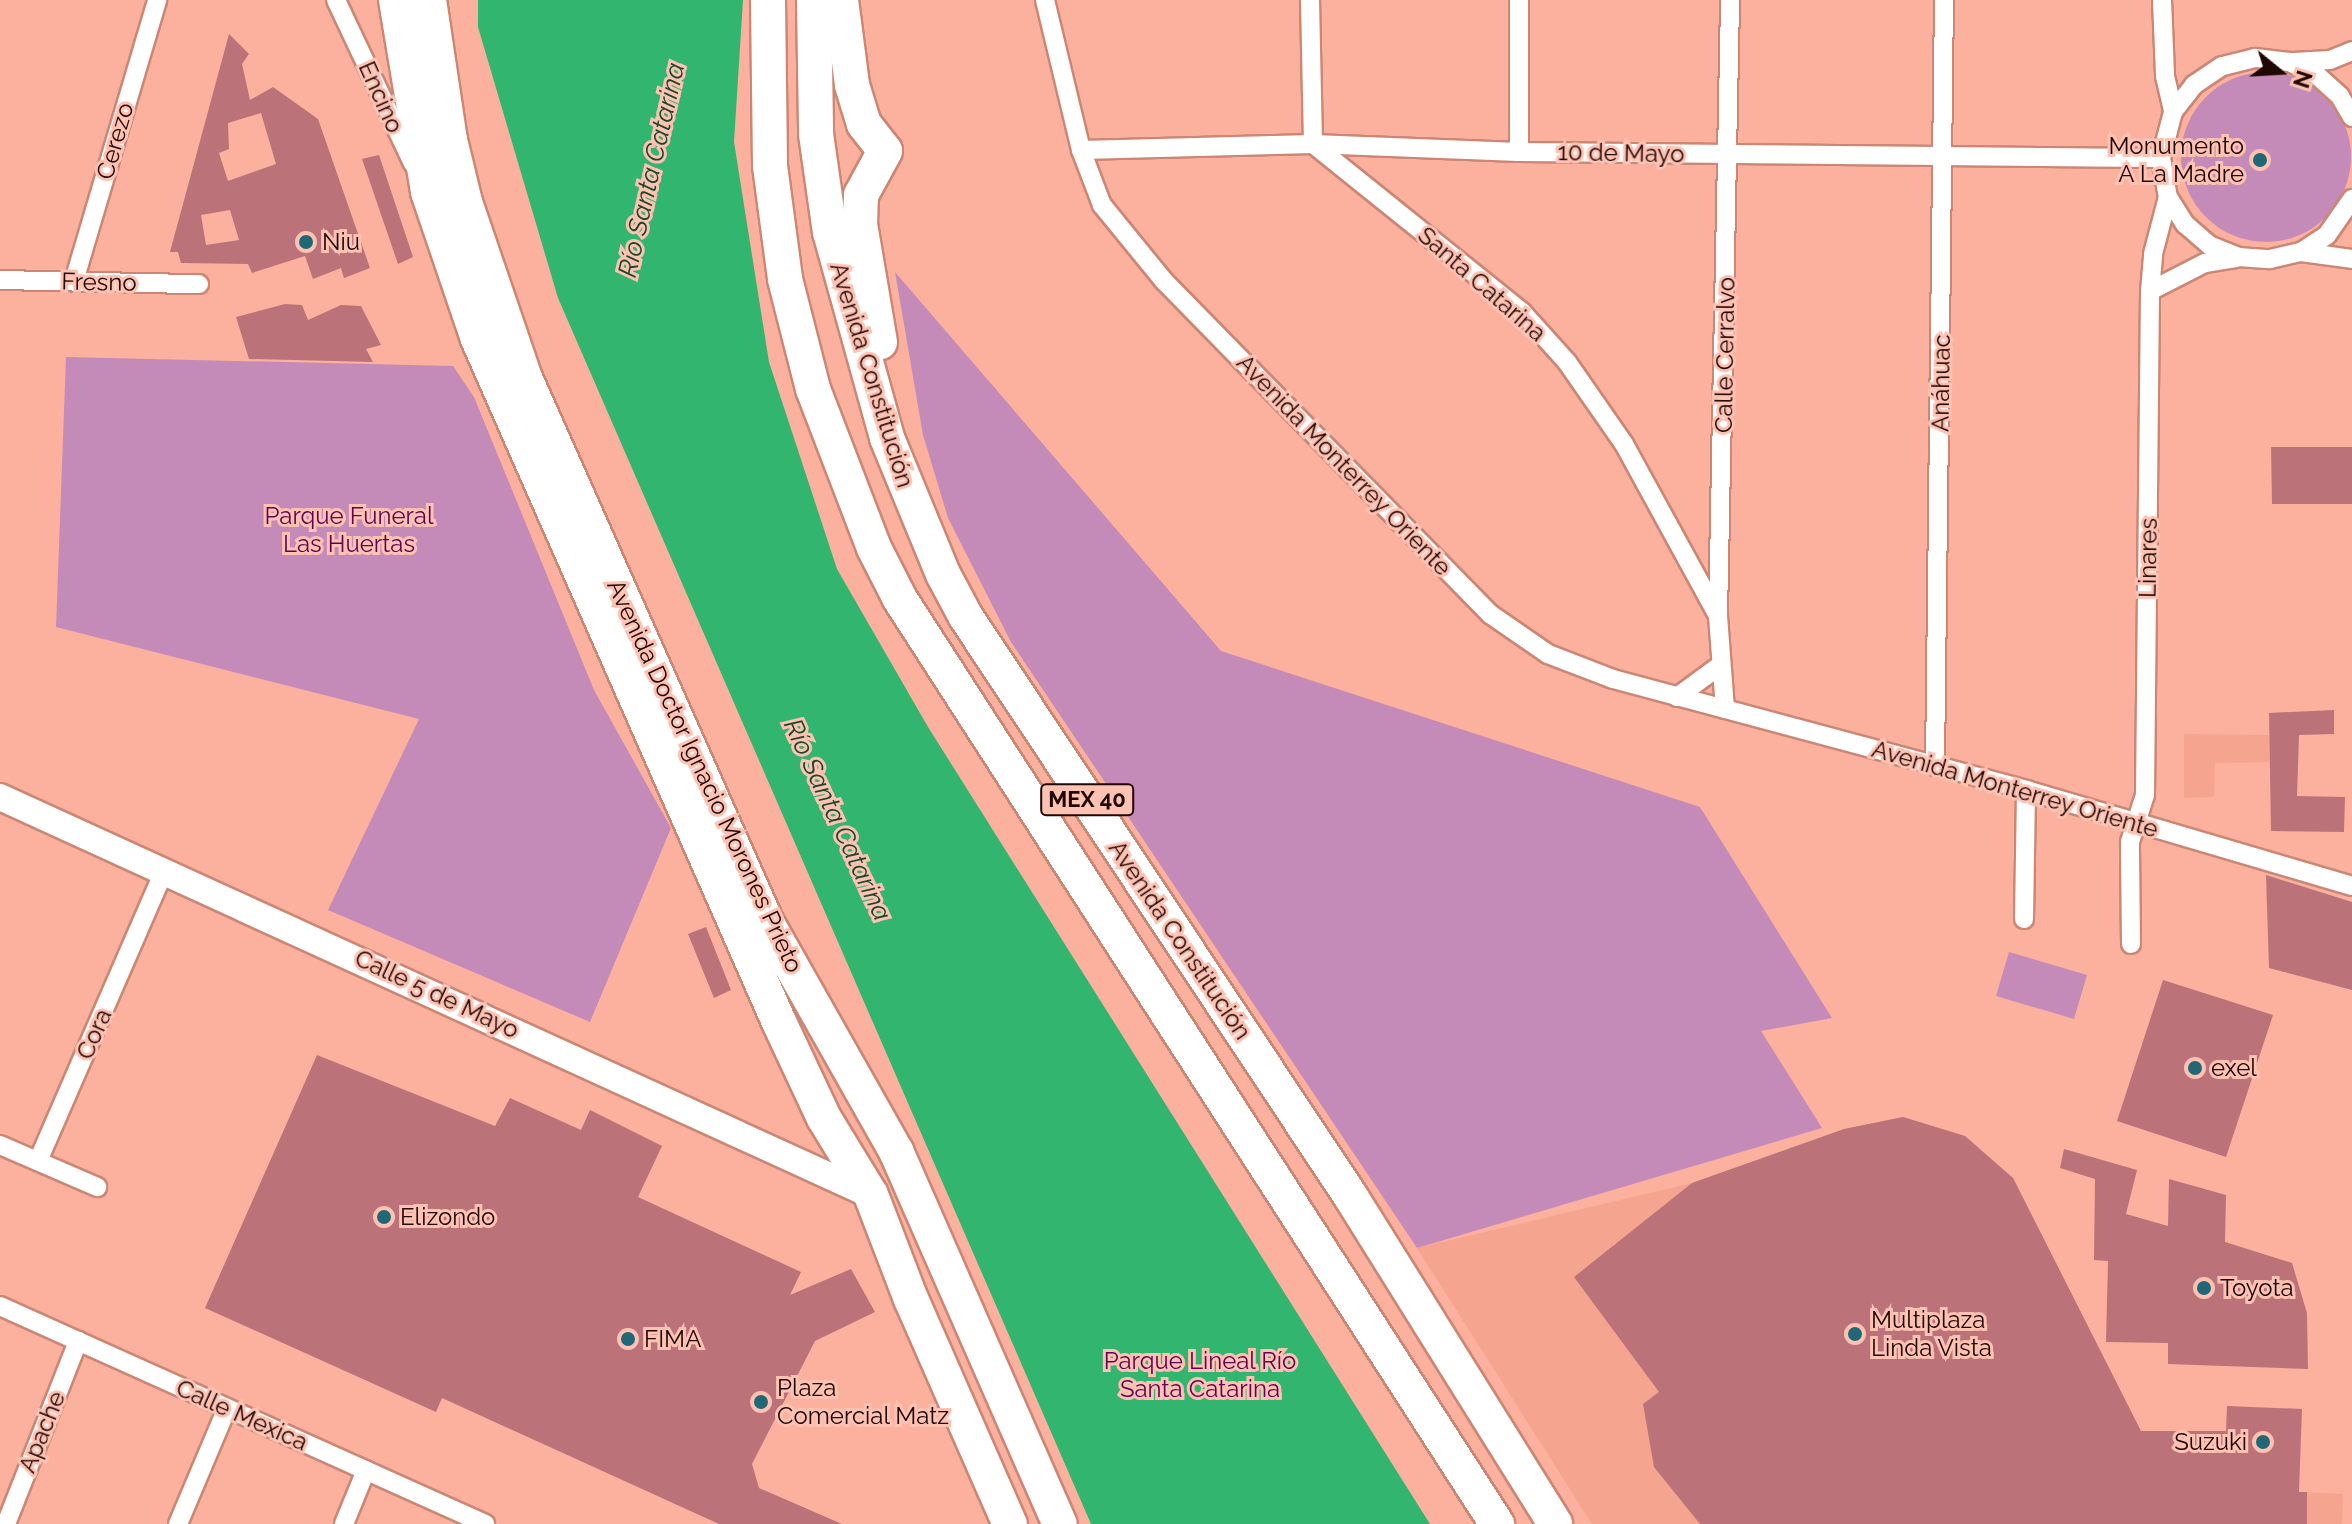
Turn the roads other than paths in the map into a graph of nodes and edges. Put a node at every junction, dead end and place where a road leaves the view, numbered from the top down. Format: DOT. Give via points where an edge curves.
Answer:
graph roads {
  1 [pos="157,0"];
  2 [pos="336,0"];
  3 [pos="396,0"];
  4 [pos="429,0"];
  5 [pos="768,0"];
  6 [pos="814,0"];
  7 [pos="841,0"];
  8 [pos="1045,0"];
  9 [pos="1310,0"];
  10 [pos="1519,0"];
  11 [pos="1730,0"];
  12 [pos="1944,0"];
  13 [pos="2162,0"];
  14 [pos="2352,51"];
  15 [pos="2289,62"];
  16 [pos="2173,112"];
  17 [pos="2352,117"];
  18 [pos="1313,144"];
  19 [pos="1081,150"];
  20 [pos="1519,152"];
  21 [pos="1730,155"];
  22 [pos="1946,156"];
  23 [pos="2161,158"];
  24 [pos="428,192"];
  25 [pos="2168,197"];
  26 [pos="2352,199"];
  27 [pos="2301,252"];
  28 [pos="2238,257"];
  29 [pos="2352,259"];
  30 [pos="0,280"];
  31 [pos="74,281"];
  32 [pos="199,284"];
  33 [pos="2150,291"];
  34 [pos="887,438"];
  35 [pos="1718,616"];
  36 [pos="1718,667"];
  37 [pos="1677,697"];
  38 [pos="1725,709"];
  39 [pos="1935,766"];
  40 [pos="2026,790"];
  41 [pos="0,797"];
  42 [pos="2136,823"];
  43 [pos="165,869"];
  44 [pos="2352,886"];
  45 [pos="2024,919"];
  46 [pos="2131,944"];
  47 [pos="0,1145"];
  48 [pos="38,1161"];
  49 [pos="97,1187"];
  50 [pos="871,1195"];
  51 [pos="0,1306"];
  52 [pos="78,1341"];
  53 [pos="227,1408"];
  54 [pos="366,1470"];
  55 [pos="1488,1511"];
  56 [pos="6,1524"];
  57 [pos="178,1524"];
  58 [pos="344,1524"];
  59 [pos="485,1524"];
  60 [pos="1010,1524"];
  61 [pos="1060,1524"];
  62 [pos="1507,1524"];
  63 [pos="1555,1524"];
  1 -- 31 [label="street, Cerezo"];
  2 -- 24 [label="street, Encino"];
  3 -- 24 [label="highway, Avenida Doctor Ignacio Morones Prieto"];
  4 -- 61 [label="highway, Avenida Doctor Ignacio Morones Prieto" via="461,187 525,378 767,923 896,1151"];
  5 -- 55 [label="highway, Avenida Constitución / MEX 40" via="769,151 785,279 826,430 874,548 900,599"];
  6 -- 34 [label="highway, Avenida Constitución / MEX 40" via="820,180 842,284"];
  7 -- 34 [label="highway" via="852,85 864,124 885,151 861,195 860,224 882,350"];
  8 -- 19 [label="street, Avenida Monterrey Oriente"];
  9 -- 18 [label="street"];
  10 -- 20 [label="street"];
  11 -- 21 [label="street, Calle Cerralvo"];
  12 -- 22 [label="street, Anáhuac"];
  13 -- 16 [label="street" via="2165,76"];
  14 -- 15 [label="street" via="2330,60"];
  15 -- 16 [label="street" via="2255,58 2222,66 2194,85"];
  15 -- 17 [label="street" via="2317,75 2340,96"];
  16 -- 23 [label="street"];
  18 -- 19 [label="street, 10 de Mayo"];
  18 -- 20 [label="street, 10 de Mayo"];
  18 -- 35 [label="street, Santa Catarina" via="1522,312 1567,362 1624,444"];
  19 -- 37 [label="street, Avenida Monterrey Oriente" via="1102,205 1164,281 1490,614 1548,654"];
  20 -- 21 [label="street, 10 de Mayo"];
  21 -- 22 [label="street, 10 de Mayo"];
  21 -- 35 [label="street, Calle Cerralvo"];
  22 -- 23 [label="street, 10 de Mayo"];
  22 -- 39 [label="street, Anáhuac"];
  23 -- 25 [label="street"];
  24 -- 50 [label="highway, Avenida Doctor Ignacio Morones Prieto" via="478,339 720,893 824,1118"];
  25 -- 28 [label="street" via="2185,224 2209,245"];
  25 -- 33 [label="street, Linares" via="2155,243"];
  26 -- 27 [label="street" via="2327,235"];
  27 -- 28 [label="street" via="2270,259"];
  27 -- 29 [label="street"];
  28 -- 33 [label="street" via="2205,263"];
  30 -- 31 [label="street, Fresno"];
  31 -- 32 [label="street, Fresno"];
  33 -- 42 [label="street, Linares" via="2145,795"];
  34 -- 63 [label="highway, Avenida Constitución / MEX 40" via="922,529 966,617 1351,1197"];
  35 -- 36 [label="street, Calle Cerralvo"];
  36 -- 37 [label="street"];
  36 -- 38 [label="street, Calle Cerralvo"];
  37 -- 38 [label="street, Avenida Monterrey Oriente"];
  38 -- 39 [label="street, Avenida Monterrey Oriente"];
  39 -- 40 [label="street, Avenida Monterrey Oriente"];
  40 -- 42 [label="street, Avenida Monterrey Oriente"];
  40 -- 45 [label="street"];
  41 -- 43 [label="street, Calle 5 de Mayo"];
  42 -- 44 [label="street, Avenida Monterrey Oriente"];
  42 -- 46 [label="street, Linares" via="2130,842"];
  43 -- 48 [label="street, Cora"];
  43 -- 50 [label="street, Calle 5 de Mayo"];
  47 -- 48 [label="street"];
  48 -- 49 [label="street"];
  50 -- 60 [label="highway, Avenida Doctor Ignacio Morones Prieto"];
  51 -- 52 [label="street, Calle Mexica"];
  52 -- 53 [label="street, Calle Mexica"];
  52 -- 56 [label="street, Apache"];
  53 -- 54 [label="street, Calle Mexica"];
  53 -- 57 [label="street"];
  54 -- 58 [label="street"];
  54 -- 59 [label="street, Calle Mexica"];
  55 -- 62 [label="highway, Avenida Constitución"];
}
